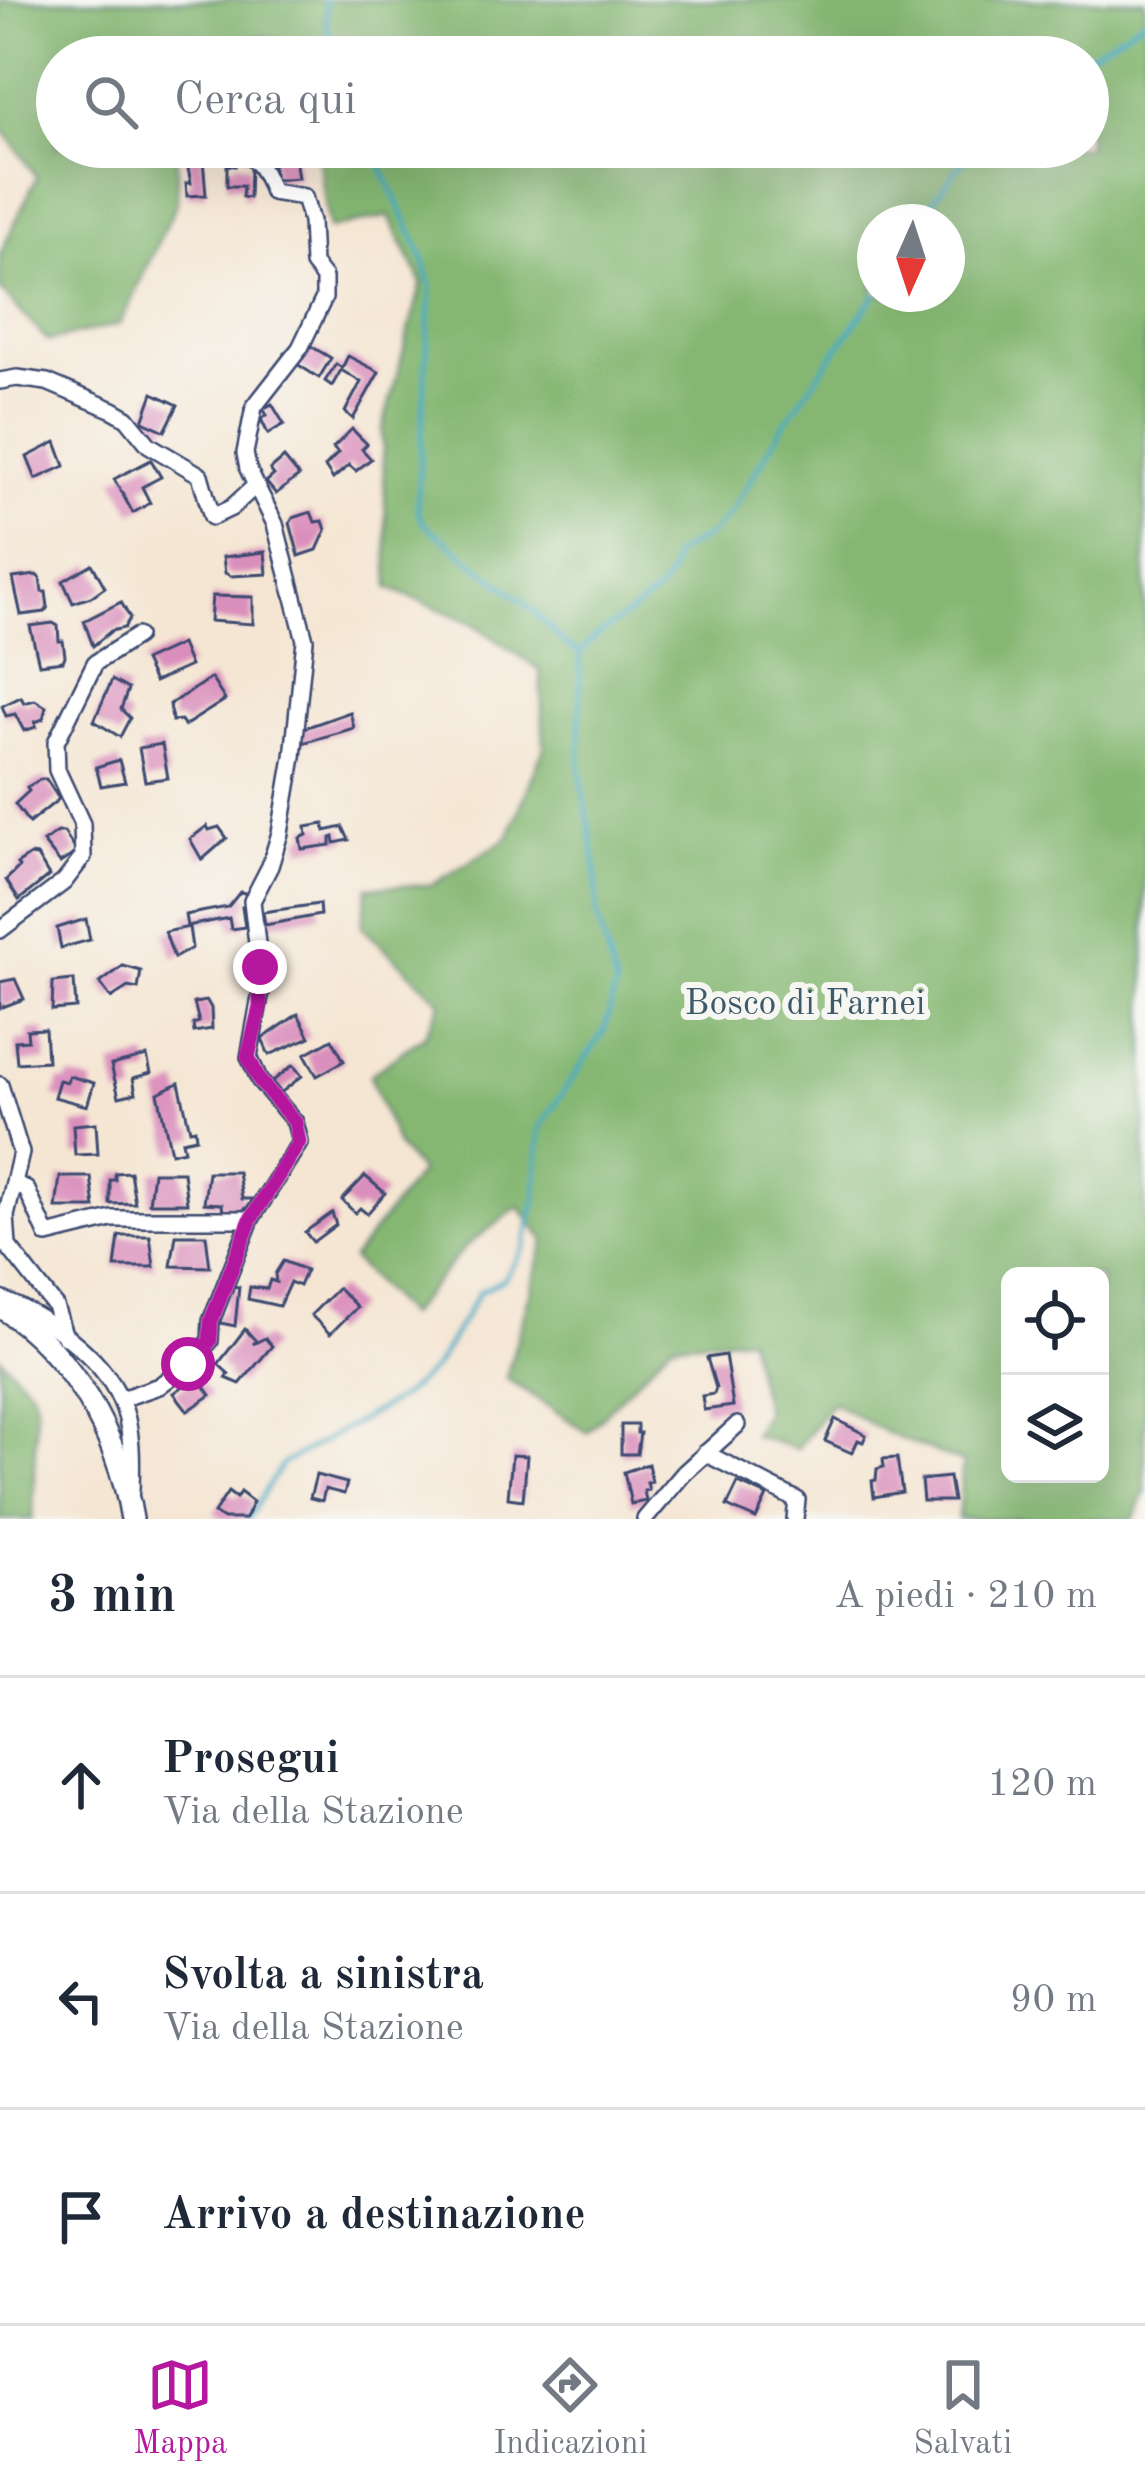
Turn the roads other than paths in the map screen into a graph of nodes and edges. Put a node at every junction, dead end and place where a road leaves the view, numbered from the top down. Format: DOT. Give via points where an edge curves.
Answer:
graph roads {
  1 [pos="262,168"];
  2 [pos="0,381"];
  3 [pos="255,486"];
  4 [pos="137,636"];
  5 [pos="0,930"];
  6 [pos="0,1084"];
  7 [pos="15,1183"];
  8 [pos="251,1219"];
  9 [pos="0,1302"];
  10 [pos="65,1337"];
  11 [pos="121,1399"];
  12 [pos="737,1425"];
  13 [pos="705,1453"];
  14 [pos="132,1515"];
  15 [pos="646,1519"];
  16 [pos="795,1519"];
  1 -- 3 [label="street" via="272,192 304,197 313,264 325,286 300,348 254,407 245,453"];
  2 -- 3 [label="street" via="34,379 127,418 149,445 200,475 212,517"];
  3 -- 8 [label="street" via="275,524 306,656 280,833 252,901 262,986 248,1057 295,1122 299,1142"];
  4 -- 5 [label="street" via="94,663 56,742 57,770 82,824 83,856 64,882"];
  6 -- 7 [label="street" via="18,1137"];
  7 -- 8 [label="street" via="27,1190 47,1235 112,1220"];
  7 -- 10 [label="street" via="8,1246 56,1306"];
  8 -- 11 [label="street" via="210,1341 160,1386"];
  9 -- 10 [label="street"];
  9 -- 14 [label="main road" via="90,1400"];
  10 -- 11 [label="street"];
  11 -- 14 [label="street"];
  12 -- 13 [label="street"];
  13 -- 15 [label="street"];
  13 -- 16 [label="street" via="797,1499"];
}
